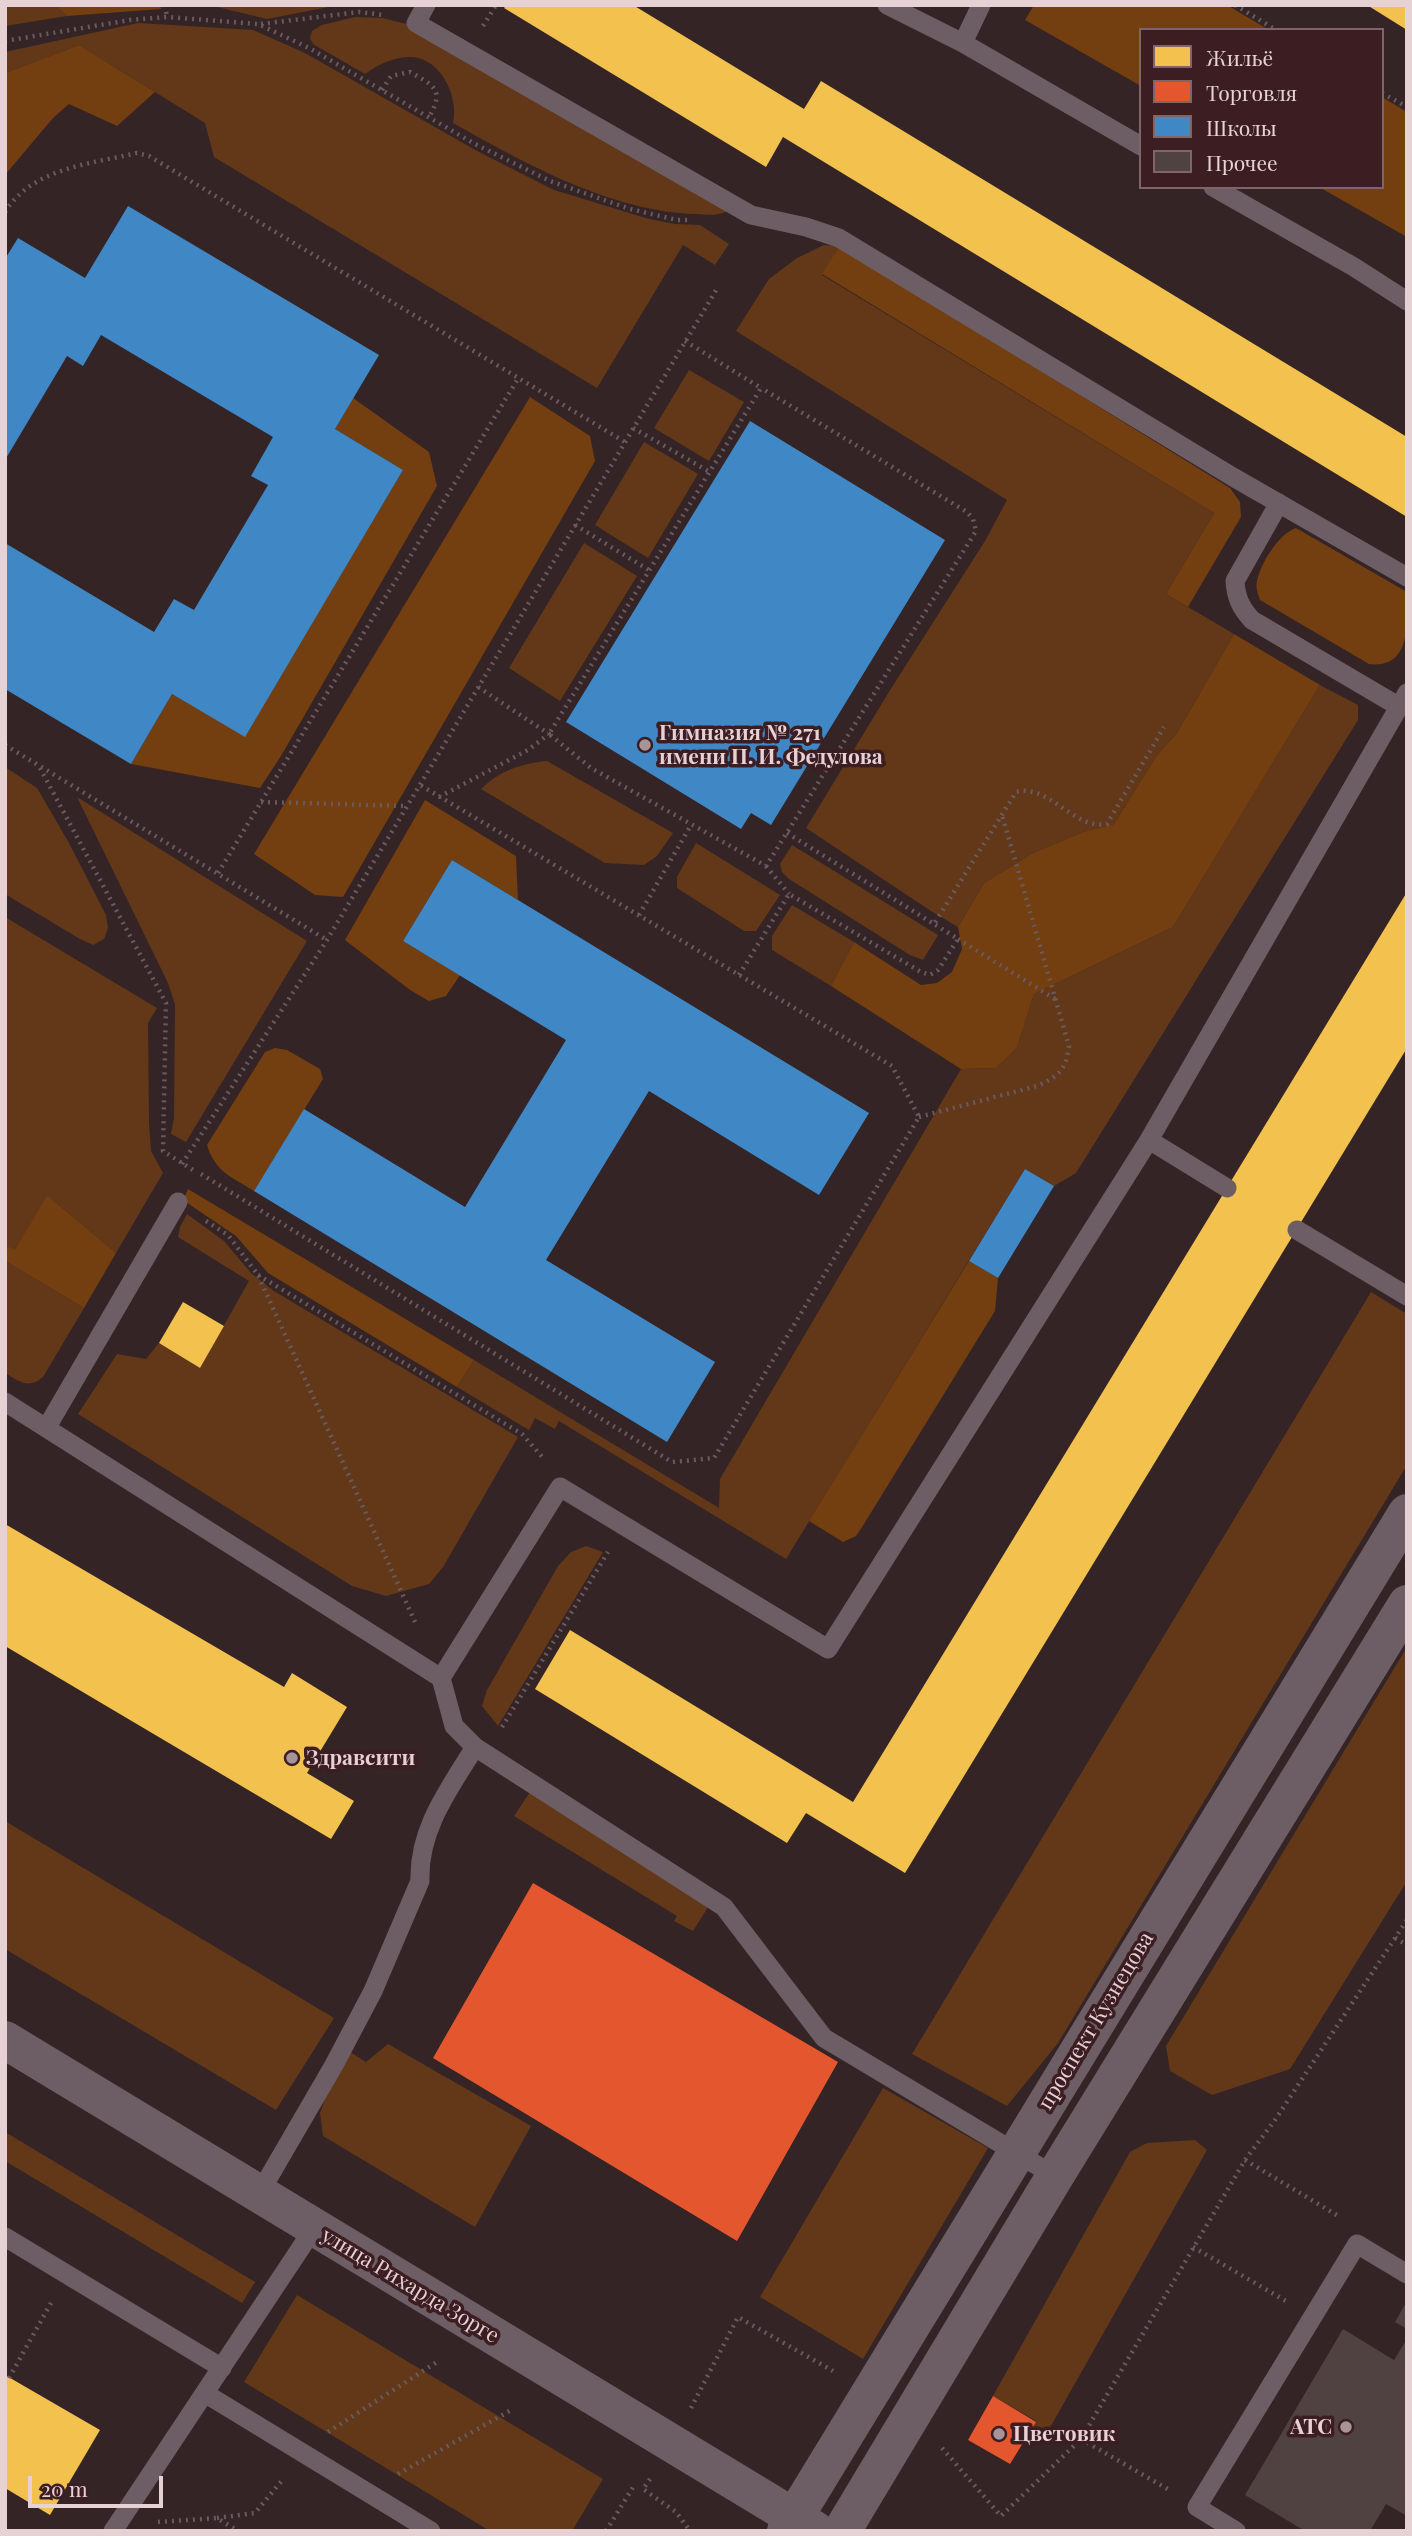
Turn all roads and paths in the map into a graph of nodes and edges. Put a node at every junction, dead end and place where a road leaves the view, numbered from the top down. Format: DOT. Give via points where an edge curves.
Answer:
graph roads {
  1 [pos="165,5"];
  2 [pos="426,5"];
  3 [pos="887,5"];
  4 [pos="981,5"];
  5 [pos="1235,5"];
  6 [pos="167,17"];
  7 [pos="416,23"];
  8 [pos="258,24"];
  9 [pos="1273,28"];
  10 [pos="5,41"];
  11 [pos="963,43"];
  12 [pos="382,90"];
  13 [pos="1384,94"];
  14 [pos="1407,107"];
  15 [pos="429,117"];
  16 [pos="1139,145"];
  17 [pos="1217,189"];
  18 [pos="5,212"];
  19 [pos="751,215"];
  20 [pos="718,287"];
  21 [pos="1407,301"];
  22 [pos="685,341"];
  23 [pos="519,377"];
  24 [pos="761,388"];
  25 [pos="633,428"];
  26 [pos="625,442"];
  27 [pos="710,471"];
  28 [pos="1279,503"];
  29 [pos="575,525"];
  30 [pos="649,570"];
  31 [pos="1407,577"];
  32 [pos="478,687"];
  33 [pos="1403,699"];
  34 [pos="1164,727"];
  35 [pos="549,734"];
  36 [pos="5,746"];
  37 [pos="40,768"];
  38 [pos="420,785"];
  39 [pos="439,797"];
  40 [pos="261,802"];
  41 [pos="407,806"];
  42 [pos="1002,814"];
  43 [pos="691,825"];
  44 [pos="787,833"];
  45 [pos="766,866"];
  46 [pos="218,873"];
  47 [pos="789,894"];
  48 [pos="639,915"];
  49 [pos="934,924"];
  50 [pos="958,939"];
  51 [pos="327,940"];
  52 [pos="739,975"];
  53 [pos="1056,1000"];
  54 [pos="919,1117"];
  55 [pos="1149,1140"];
  56 [pos="182,1163"];
  57 [pos="1227,1188"];
  58 [pos="178,1202"];
  59 [pos="1297,1230"];
  60 [pos="258,1275"];
  61 [pos="1407,1296"];
  62 [pos="5,1402"];
  63 [pos="47,1427"];
  64 [pos="560,1487"];
  65 [pos="1407,1513"];
  66 [pos="624,1525"];
  67 [pos="1407,1604"];
  68 [pos="441,1678"];
  69 [pos="480,1751"];
  70 [pos="1407,1920"];
  71 [pos="1395,1938"];
  72 [pos="1407,1945"];
  73 [pos="5,2040"];
  74 [pos="1016,2152"];
  75 [pos="1245,2160"];
  76 [pos="1055,2176"];
  77 [pos="259,2194"];
  78 [pos="314,2228"];
  79 [pos="5,2237"];
  80 [pos="1357,2244"];
  81 [pos="1193,2247"];
  82 [pos="67,2274"];
  83 [pos="1407,2274"];
  84 [pos="1313,2317"];
  85 [pos="437,2362"];
  86 [pos="222,2368"];
  87 [pos="9,2378"];
  88 [pos="206,2394"];
  89 [pos="513,2409"];
  90 [pos="1081,2439"];
  91 [pos="305,2454"];
  92 [pos="635,2484"];
  93 [pos="643,2489"];
  94 [pos="378,2498"];
  95 [pos="1197,2507"];
  96 [pos="1001,2516"];
  97 [pos="217,2518"];
  98 [pos="798,2526"];
  99 [pos="115,2528"];
  100 [pos="238,2531"];
  101 [pos="431,2531"];
  102 [pos="606,2531"];
  103 [pos="690,2531"];
  104 [pos="842,2531"];
  105 [pos="1236,2531"];
  1 -- 6 [label="path"];
  2 -- 7 [label="lane"];
  3 -- 11 [label="lane"];
  4 -- 11 [label="lane"];
  5 -- 9 [label="path"];
  6 -- 8 [label="path"];
  6 -- 10 [label="path"];
  7 -- 8 [label="path" via="359,12"];
  7 -- 19 [label="lane"];
  8 -- 12 [label="path"];
  11 -- 16 [label="lane"];
  12 -- 15 [label="path"];
  12 -- 15 [label="path" via="391,76 410,72 433,86 438,95"];
  13 -- 14 [label="path"];
  15 -- 19 [label="path" via="551,181 630,209 677,220 715,221"];
  17 -- 21 [label="lane"];
  18 -- 23 [label="path" via="32,183 60,171 137,153 149,156"];
  19 -- 28 [label="lane" via="839,238"];
  20 -- 22 [label="path"];
  22 -- 24 [label="path"];
  22 -- 25 [label="path"];
  23 -- 26 [label="path"];
  23 -- 40 [label="path"];
  24 -- 27 [label="path"];
  24 -- 44 [label="path" via="967,512 976,531"];
  25 -- 26 [label="path"];
  25 -- 27 [label="path"];
  26 -- 29 [label="path"];
  27 -- 30 [label="path"];
  28 -- 31 [label="lane"];
  28 -- 33 [label="lane" via="1235,581 1242,609 1252,620"];
  29 -- 30 [label="path"];
  29 -- 32 [label="path"];
  30 -- 35 [label="path"];
  32 -- 35 [label="path"];
  32 -- 38 [label="path"];
  33 -- 55 [label="lane"];
  34 -- 42 [label="path" via="1107,824 1083,821 1024,790 1016,792"];
  35 -- 39 [label="path"];
  35 -- 43 [label="path" via="592,768"];
  36 -- 37 [label="path"];
  37 -- 46 [label="path"];
  37 -- 56 [label="path" via="166,1003 163,1151"];
  38 -- 39 [label="path"];
  38 -- 41 [label="path"];
  39 -- 48 [label="path"];
  40 -- 41 [label="path"];
  40 -- 46 [label="path"];
  41 -- 51 [label="path"];
  42 -- 49 [label="path"];
  42 -- 53 [label="path"];
  43 -- 45 [label="path"];
  43 -- 48 [label="path"];
  44 -- 45 [label="path"];
  44 -- 49 [label="path"];
  45 -- 47 [label="path"];
  46 -- 51 [label="path"];
  47 -- 50 [label="path" via="930,975"];
  47 -- 52 [label="path"];
  48 -- 52 [label="path"];
  49 -- 50 [label="path"];
  50 -- 53 [label="path"];
  51 -- 56 [label="path"];
  52 -- 54 [label="path" via="892,1066"];
  53 -- 54 [label="path" via="1069,1046 1067,1063 1055,1078"];
  54 -- 56 [label="path" via="715,1458 672,1462"];
  55 -- 57 [label="lane"];
  55 -- 66 [label="lane" via="828,1649"];
  56 -- 58 [label="path" via="172,1179"];
  58 -- 60 [label="path" via="228,1235"];
  58 -- 63 [label="lane"];
  59 -- 61 [label="lane"];
  60 -- 64 [label="path" via="522,1434 550,1467"];
  60 -- 68 [label="path"];
  62 -- 63 [label="lane"];
  63 -- 68 [label="lane"];
  64 -- 66 [label="lane"];
  64 -- 68 [label="lane"];
  65 -- 74 [label="street, проспект Кузнецова"];
  66 -- 69 [label="path"];
  67 -- 76 [label="street"];
  68 -- 69 [label="lane" via="454,1726"];
  69 -- 74 [label="lane" via="724,1907 824,2038"];
  69 -- 77 [label="lane" via="432,1816 420,1881 373,1991"];
  70 -- 71 [label="path"];
  71 -- 72 [label="path"];
  71 -- 75 [label="path"];
  73 -- 77 [label="street, улица Рихарда Зорге"];
  74 -- 76 [label="lane"];
  74 -- 98 [label="street, проспект Кузнецова"];
  75 -- 80 [label="path" via="1353,2225"];
  75 -- 81 [label="path"];
  76 -- 104 [label="street"];
  77 -- 78 [label="street, улица Рихарда Зорге"];
  78 -- 86 [label="lane"];
  78 -- 98 [label="street, улица Рихарда Зорге"];
  79 -- 82 [label="lane"];
  80 -- 83 [label="lane"];
  80 -- 84 [label="lane"];
  81 -- 84 [label="path"];
  81 -- 90 [label="path"];
  82 -- 86 [label="lane"];
  82 -- 87 [label="path"];
  84 -- 95 [label="lane"];
  85 -- 91 [label="path" via="319,2437"];
  86 -- 88 [label="lane"];
  88 -- 91 [label="lane"];
  88 -- 99 [label="lane"];
  89 -- 94 [label="path" via="390,2478"];
  90 -- 95 [label="path"];
  90 -- 96 [label="path"];
  91 -- 94 [label="lane"];
  91 -- 97 [label="path" via="255,2513"];
  92 -- 102 [label="path"];
  93 -- 103 [label="path" via="676,2512"];
  94 -- 101 [label="lane"];
  95 -- 105 [label="lane"];
  97 -- 99 [label="path"];
  97 -- 100 [label="path"];
}
